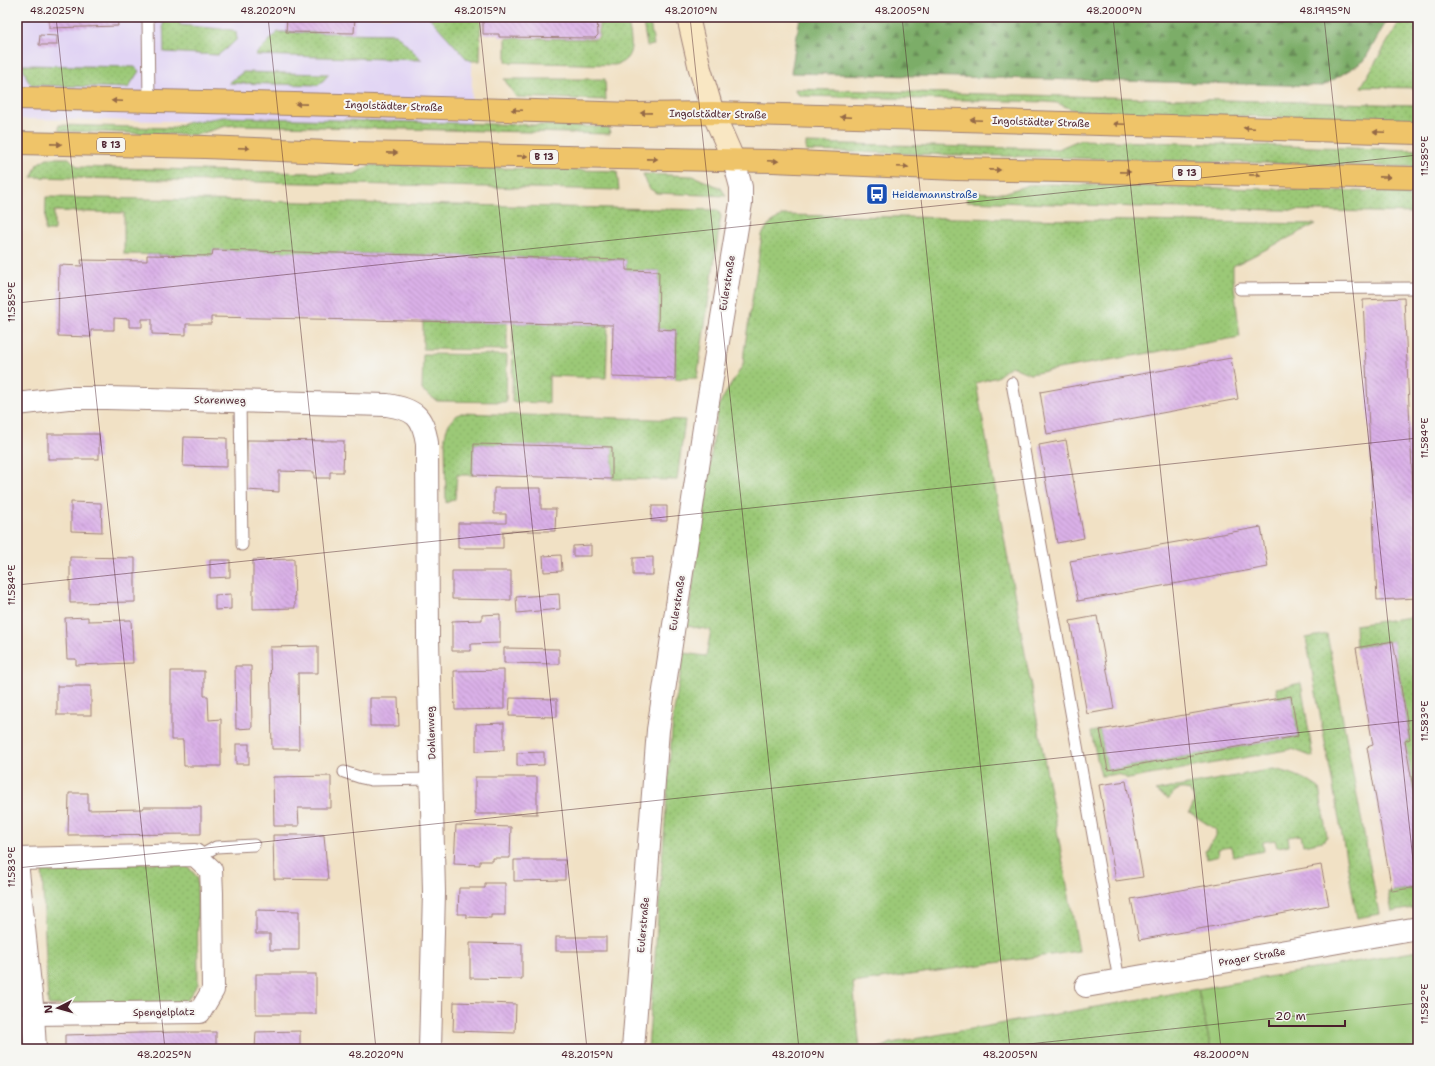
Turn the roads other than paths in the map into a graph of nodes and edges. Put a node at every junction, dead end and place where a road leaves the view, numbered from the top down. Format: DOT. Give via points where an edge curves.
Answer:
graph roads {
  1 [pos="148,17"];
  2 [pos="688,17"];
  3 [pos="17,98"];
  4 [pos="149,102"];
  5 [pos="714,113"];
  6 [pos="1418,133"];
  7 [pos="17,144"];
  8 [pos="734,161"];
  9 [pos="1418,178"];
  10 [pos="1418,288"];
  11 [pos="1240,289"];
  12 [pos="1012,383"];
  13 [pos="240,401"];
  14 [pos="17,404"];
  15 [pos="420,419"];
  16 [pos="242,545"];
  17 [pos="344,772"];
  18 [pos="432,779"];
  19 [pos="254,845"];
  20 [pos="17,860"];
  21 [pos="202,862"];
  22 [pos="1418,928"];
  23 [pos="1119,980"];
  24 [pos="1086,986"];
  25 [pos="33,1014"];
  26 [pos="35,1049"];
  27 [pos="430,1049"];
  28 [pos="633,1049"];
  1 -- 4 [label="lane"];
  2 -- 5 [label="main road" via="700,69"];
  4 -- 3 [label="main road, Ingolstädter Straße, one-way"];
  5 -- 4 [label="main road, Ingolstädter Straße, one-way" via="635,114"];
  6 -- 5 [label="main road, Ingolstädter Straße, one-way"];
  5 -- 8 [label="main road"];
  7 -- 8 [label="main road, B 13, one-way"];
  8 -- 9 [label="main road, B 13, one-way" via="956,169"];
  8 -- 28 [label="street, Eulerstraße" via="741,187 741,203 658,730"];
  10 -- 11 [label="lane"];
  12 -- 23 [label="lane"];
  13 -- 14 [label="street, Starenweg" via="68,398"];
  13 -- 15 [label="street, Starenweg" via="387,405 402,407"];
  13 -- 16 [label="lane"];
  15 -- 18 [label="street, Dohlenweg" via="427,443"];
  17 -- 18 [label="lane" via="371,780"];
  18 -- 27 [label="street, Dohlenweg" via="434,892"];
  19 -- 21 [label="lane" via="216,847 208,852"];
  20 -- 21 [label="street" via="195,855"];
  20 -- 25 [label="street"];
  21 -- 25 [label="street, Spengelplatz" via="211,870 213,990 200,1012"];
  22 -- 23 [label="street, Prager Straße"];
  23 -- 24 [label="street, Prager Straße"];
  25 -- 26 [label="street"];
}
